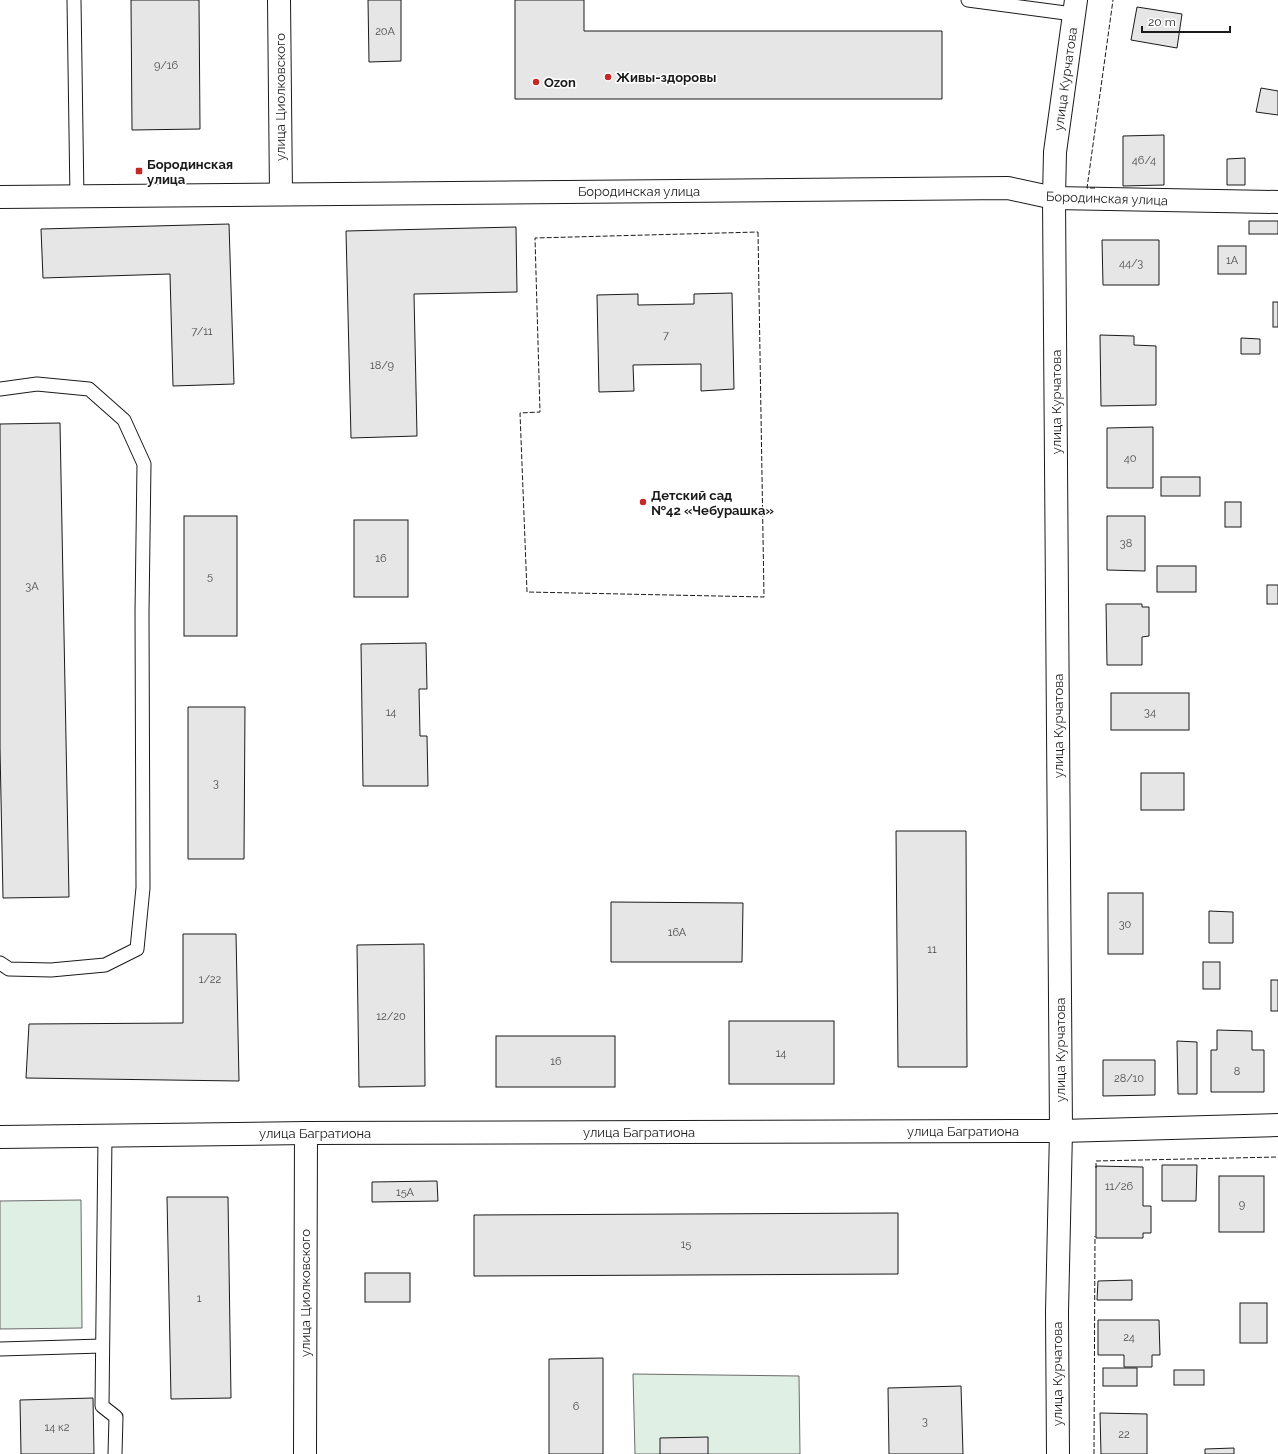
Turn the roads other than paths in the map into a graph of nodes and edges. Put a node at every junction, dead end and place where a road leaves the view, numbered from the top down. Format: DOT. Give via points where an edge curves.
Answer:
graph roads {
  1 [pos="74,0"];
  2 [pos="279,0"];
  3 [pos="968,0"];
  4 [pos="1075,7"];
  5 [pos="280,194"];
  6 [pos="0,197"];
  7 [pos="77,198"];
  8 [pos="1054,198"];
  9 [pos="1278,202"];
  10 [pos="0,389"];
  11 [pos="0,963"];
  12 [pos="1278,1125"];
  13 [pos="1061,1131"];
  14 [pos="306,1133"];
  15 [pos="105,1136"];
  16 [pos="0,1137"];
  17 [pos="102,1346"];
  18 [pos="0,1349"];
  19 [pos="115,1454"];
  20 [pos="305,1454"];
  21 [pos="1058,1454"];
  1 -- 7 [label="lane"];
  2 -- 5 [label="street, улица Циолковского"];
  3 -- 4 [label="lane"];
  4 -- 8 [label="street, улица Курчатова" via="1055,152"];
  5 -- 7 [label="street, Бородинская улица"];
  5 -- 8 [label="street, Бородинская улица" via="1008,188"];
  6 -- 7 [label="street, Бородинская улица"];
  8 -- 9 [label="street, Бородинская улица"];
  8 -- 13 [label="street, улица Курчатова"];
  10 -- 11 [label="lane" via="37,384 89,389 124,420 144,464 143,888 137,949 105,965 51,970 9,969"];
  12 -- 13 [label="street, улица Багратиона"];
  13 -- 14 [label="street, улица Багратиона"];
  13 -- 21 [label="street, улица Курчатова" via="1057,1312"];
  14 -- 15 [label="street, улица Багратиона"];
  14 -- 20 [label="street, улица Циолковского"];
  15 -- 16 [label="street, улица Багратиона"];
  15 -- 17 [label="lane"];
  17 -- 18 [label="lane"];
  17 -- 19 [label="lane" via="102,1406 116,1417"];
}
